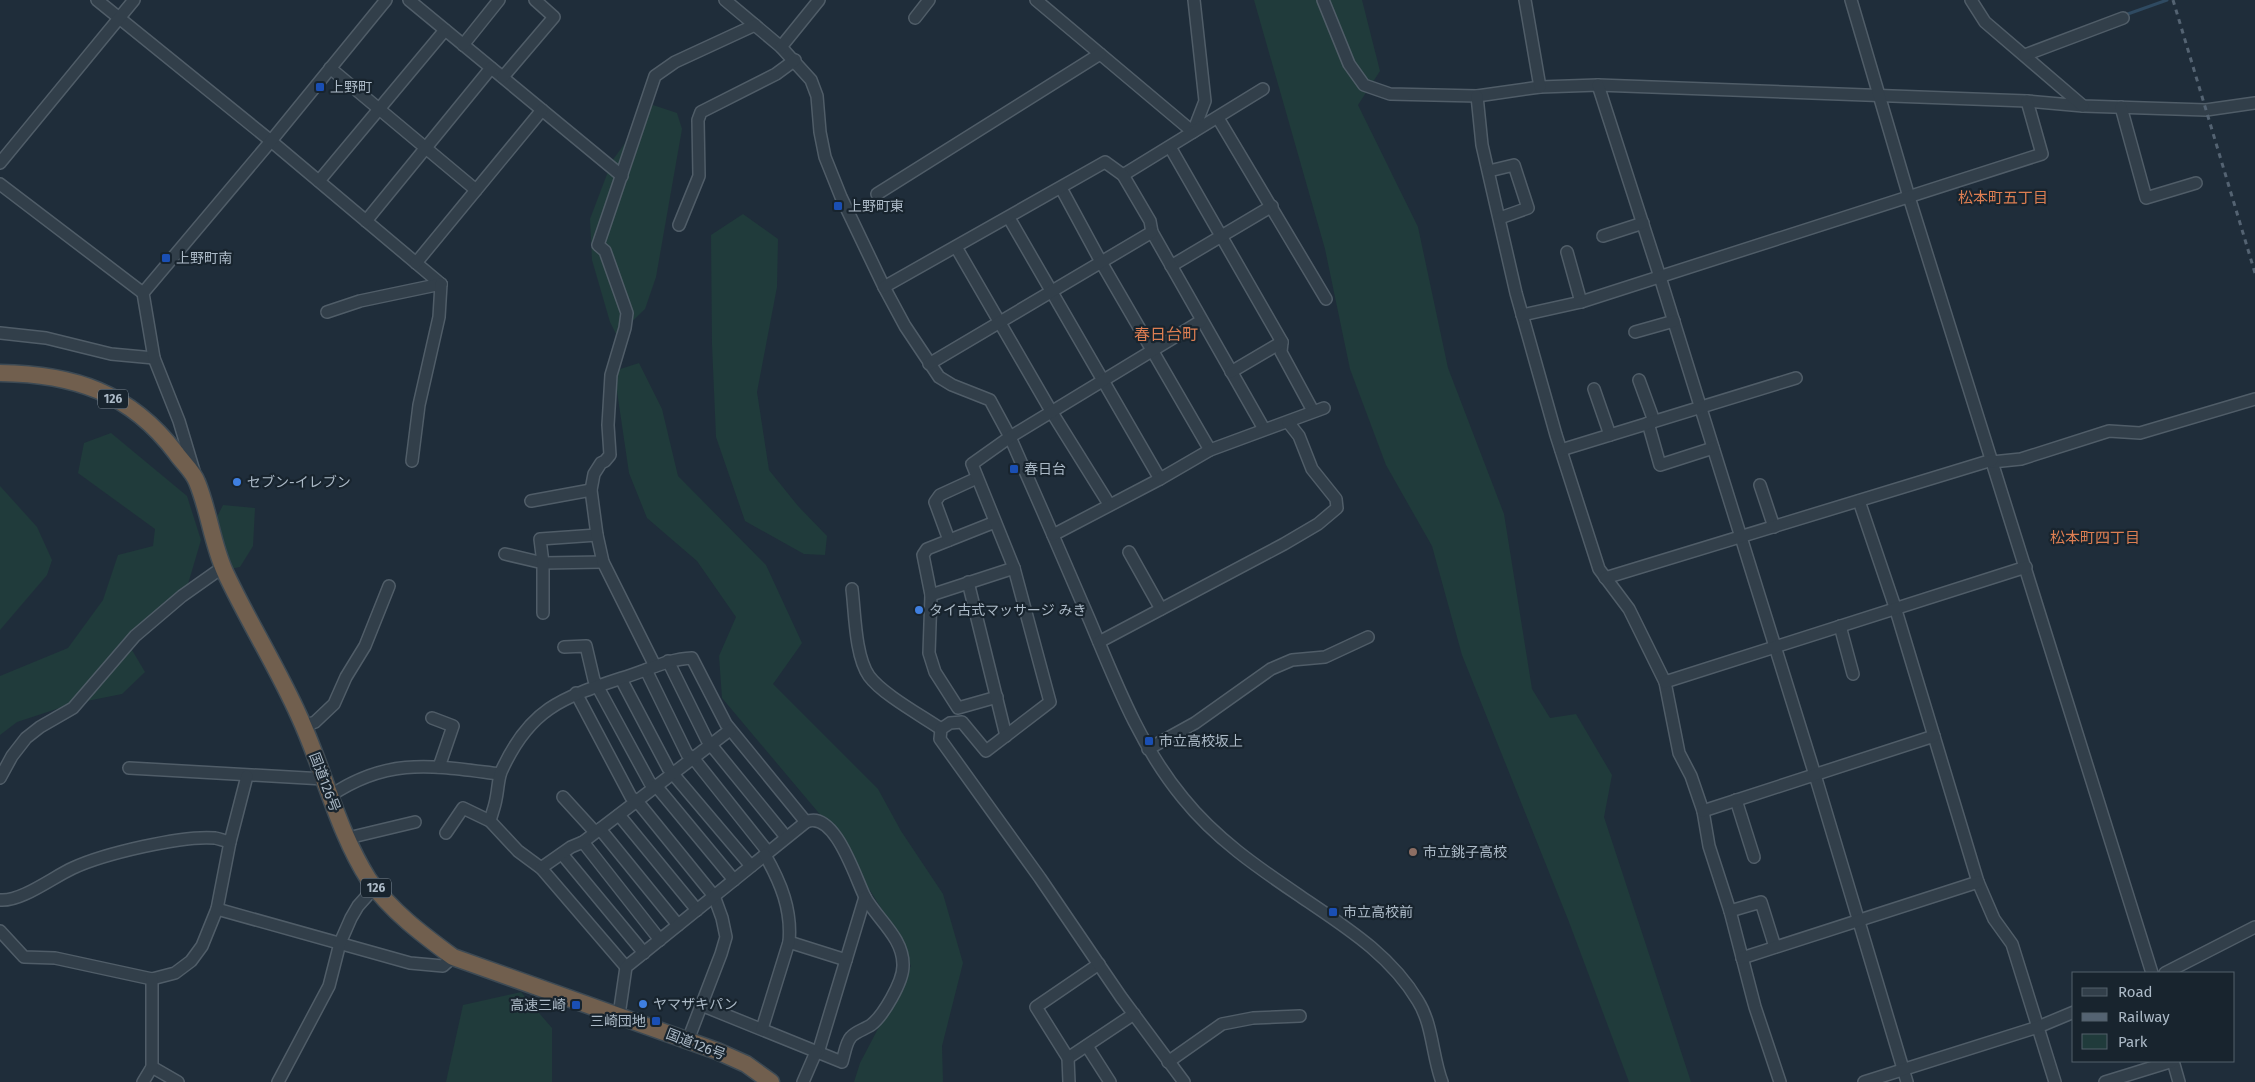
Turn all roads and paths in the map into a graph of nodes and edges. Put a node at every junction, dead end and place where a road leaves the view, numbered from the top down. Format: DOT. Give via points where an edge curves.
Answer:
graph roads {
  1 [pos="97,0"];
  2 [pos="134,0"];
  3 [pos="386,0"];
  4 [pos="409,0"];
  5 [pos="499,0"];
  6 [pos="535,0"];
  7 [pos="725,0"];
  8 [pos="819,0"];
  9 [pos="929,0"];
  10 [pos="1036,0"];
  11 [pos="1194,0"];
  12 [pos="1323,0"];
  13 [pos="1525,0"];
  14 [pos="1851,0"];
  15 [pos="1971,0"];
  16 [pos="119,18"];
  17 [pos="915,18"];
  18 [pos="2124,18"];
  19 [pos="755,25"];
  20 [pos="445,30"];
  21 [pos="463,45"];
  22 [pos="781,47"];
  23 [pos="1100,54"];
  24 [pos="2025,55"];
  25 [pos="794,60"];
  26 [pos="330,68"];
  27 [pos="491,68"];
  28 [pos="503,77"];
  29 [pos="1598,85"];
  30 [pos="1540,87"];
  31 [pos="1263,89"];
  32 [pos="1477,96"];
  33 [pos="1879,96"];
  34 [pos="2027,101"];
  35 [pos="2255,102"];
  36 [pos="2083,106"];
  37 [pos="2121,107"];
  38 [pos="380,110"];
  39 [pos="542,110"];
  40 [pos="1218,118"];
  41 [pos="1193,132"];
  42 [pos="271,141"];
  43 [pos="1170,147"];
  44 [pos="426,148"];
  45 [pos="0,163"];
  46 [pos="1489,171"];
  47 [pos="1123,175"];
  48 [pos="622,176"];
  49 [pos="319,181"];
  50 [pos="2196,183"];
  51 [pos="0,184"];
  52 [pos="1061,188"];
  53 [pos="476,190"];
  54 [pos="878,194"];
  55 [pos="1909,197"];
  56 [pos="1272,206"];
  57 [pos="1009,218"];
  58 [pos="1500,218"];
  59 [pos="366,221"];
  60 [pos="1643,223"];
  61 [pos="680,225"];
  62 [pos="1152,232"];
  63 [pos="1221,236"];
  64 [pos="1603,236"];
  65 [pos="956,246"];
  66 [pos="1567,252"];
  67 [pos="1100,262"];
  68 [pos="416,263"];
  69 [pos="1171,266"];
  70 [pos="1660,277"];
  71 [pos="441,284"];
  72 [pos="884,287"];
  73 [pos="1052,291"];
  74 [pos="143,293"];
  75 [pos="1326,299"];
  76 [pos="1581,302"];
  77 [pos="327,312"];
  78 [pos="1522,315"];
  79 [pos="1674,320"];
  80 [pos="999,321"];
  81 [pos="1201,321"];
  82 [pos="1635,332"];
  83 [pos="0,333"];
  84 [pos="1282,342"];
  85 [pos="1152,351"];
  86 [pos="154,358"];
  87 [pos="929,364"];
  88 [pos="1231,372"];
  89 [pos="0,373"];
  90 [pos="1796,378"];
  91 [pos="1104,380"];
  92 [pos="1639,380"];
  93 [pos="1594,390"];
  94 [pos="2255,399"];
  95 [pos="1700,407"];
  96 [pos="1051,412"];
  97 [pos="1288,422"];
  98 [pos="1651,422"];
  99 [pos="1264,429"];
  100 [pos="1610,435"];
  101 [pos="1010,437"];
  102 [pos="1713,448"];
  103 [pos="1210,450"];
  104 [pos="1561,450"];
  105 [pos="412,461"];
  106 [pos="1992,461"];
  107 [pos="977,478"];
  108 [pos="1160,479"];
  109 [pos="196,480"];
  110 [pos="1760,484"];
  111 [pos="591,490"];
  112 [pos="531,501"];
  113 [pos="1860,501"];
  114 [pos="1109,504"];
  115 [pos="995,522"];
  116 [pos="1774,527"];
  117 [pos="597,535"];
  118 [pos="1053,535"];
  119 [pos="1740,537"];
  120 [pos="949,540"];
  121 [pos="1129,552"];
  122 [pos="505,554"];
  123 [pos="603,562"];
  124 [pos="543,563"];
  125 [pos="2026,567"];
  126 [pos="223,568"];
  127 [pos="1014,568"];
  128 [pos="1605,578"];
  129 [pos="968,582"];
  130 [pos="389,586"];
  131 [pos="852,589"];
  132 [pos="931,595"];
  133 [pos="1895,607"];
  134 [pos="1161,609"];
  135 [pos="543,613"];
  136 [pos="1840,626"];
  137 [pos="1368,636"];
  138 [pos="1099,642"];
  139 [pos="564,646"];
  140 [pos="1775,647"];
  141 [pos="668,661"];
  142 [pos="651,668"];
  143 [pos="1853,674"];
  144 [pos="621,679"];
  145 [pos="1665,682"];
  146 [pos="598,685"];
  147 [pos="576,693"];
  148 [pos="997,697"];
  149 [pos="432,718"];
  150 [pos="304,726"];
  151 [pos="941,729"];
  152 [pos="730,730"];
  153 [pos="1006,736"];
  154 [pos="1934,736"];
  155 [pos="712,745"];
  156 [pos="1148,749"];
  157 [pos="694,759"];
  158 [pos="439,767"];
  159 [pos="128,768"];
  160 [pos="500,774"];
  161 [pos="674,774"];
  162 [pos="1815,774"];
  163 [pos="247,776"];
  164 [pos="0,778"];
  165 [pos="324,779"];
  166 [pos="657,787"];
  167 [pos="330,796"];
  168 [pos="563,798"];
  169 [pos="1736,800"];
  170 [pos="638,801"];
  171 [pos="1703,811"];
  172 [pos="619,815"];
  173 [pos="490,820"];
  174 [pos="416,822"];
  175 [pos="806,822"];
  176 [pos="598,830"];
  177 [pos="446,833"];
  178 [pos="786,837"];
  179 [pos="348,838"];
  180 [pos="230,842"];
  181 [pos="583,842"];
  182 [pos="562,854"];
  183 [pos="766,854"];
  184 [pos="1754,857"];
  185 [pos="751,866"];
  186 [pos="541,868"];
  187 [pos="734,880"];
  188 [pos="1978,882"];
  189 [pos="375,887"];
  190 [pos="714,896"];
  191 [pos="865,897"];
  192 [pos="0,900"];
  193 [pos="217,909"];
  194 [pos="697,910"];
  195 [pos="1730,911"];
  196 [pos="1858,920"];
  197 [pos="678,926"];
  198 [pos="2255,927"];
  199 [pos="0,931"];
  200 [pos="660,940"];
  201 [pos="340,942"];
  202 [pos="789,942"];
  203 [pos="1775,947"];
  204 [pos="644,953"];
  205 [pos="453,957"];
  206 [pos="1742,958"];
  207 [pos="846,960"];
  208 [pos="1099,964"];
  209 [pos="626,967"];
  210 [pos="2152,972"];
  211 [pos="2167,972"];
  212 [pos="152,979"];
  213 [pos="701,1006"];
  214 [pos="2072,1013"];
  215 [pos="1134,1014"];
  216 [pos="620,1015"];
  217 [pos="1300,1016"];
  218 [pos="2038,1027"];
  219 [pos="762,1029"];
  220 [pos="688,1040"];
  221 [pos="1087,1046"];
  222 [pos="817,1052"];
  223 [pos="1068,1058"];
  224 [pos="1168,1062"];
  225 [pos="2170,1062"];
  226 [pos="2173,1062"];
  227 [pos="152,1067"];
  228 [pos="1903,1070"];
  229 [pos="143,1082"];
  230 [pos="178,1082"];
  231 [pos="278,1082"];
  232 [pos="771,1082"];
  233 [pos="803,1082"];
  234 [pos="1068,1082"];
  235 [pos="1110,1082"];
  236 [pos="1184,1082"];
  237 [pos="1442,1082"];
  238 [pos="1780,1082"];
  239 [pos="1864,1082"];
  240 [pos="1907,1082"];
  241 [pos="2055,1082"];
  242 [pos="2105,1082"];
  243 [pos="2179,1082"];
  1 -- 16 [label="street"];
  2 -- 16 [label="street"];
  3 -- 26 [label="street"];
  4 -- 20 [label="street"];
  5 -- 21 [label="street"];
  6 -- 28 [label="street" via="554,17"];
  7 -- 19 [label="street"];
  8 -- 22 [label="street"];
  9 -- 17 [label="street"];
  10 -- 23 [label="street"];
  11 -- 41 [label="street" via="1205,101"];
  12 -- 32 [label="street" via="1349,64 1364,85 1390,94"];
  13 -- 30 [label="street"];
  14 -- 33 [label="street"];
  15 -- 24 [label="street" via="1985,22"];
  16 -- 42 [label="street"];
  16 -- 45 [label="street"];
  18 -- 24 [label="street"];
  19 -- 22 [label="street"];
  19 -- 48 [label="street" via="675,62 655,76"];
  20 -- 21 [label="street"];
  20 -- 38 [label="street"];
  21 -- 27 [label="street"];
  22 -- 25 [label="street"];
  23 -- 41 [label="street"];
  23 -- 54 [label="street"];
  24 -- 36 [label="street"];
  25 -- 61 [label="street" via="776,74 701,112 698,120 699,176"];
  25 -- 72 [label="street" via="811,80 817,96 825,157"];
  26 -- 38 [label="street"];
  26 -- 42 [label="street"];
  27 -- 28 [label="street"];
  27 -- 44 [label="street"];
  28 -- 39 [label="street"];
  29 -- 30 [label="street"];
  29 -- 33 [label="street"];
  29 -- 60 [label="street"];
  30 -- 32 [label="street"];
  31 -- 40 [label="street"];
  32 -- 46 [label="street" via="1482,145"];
  33 -- 34 [label="street"];
  33 -- 55 [label="street"];
  34 -- 36 [label="street"];
  34 -- 55 [label="street" via="2042,154"];
  35 -- 37 [label="street" via="2206,110"];
  36 -- 37 [label="street"];
  37 -- 50 [label="street" via="2146,198"];
  38 -- 44 [label="street"];
  38 -- 49 [label="street"];
  39 -- 48 [label="street"];
  39 -- 53 [label="street"];
  40 -- 41 [label="street"];
  40 -- 56 [label="street"];
  41 -- 43 [label="street"];
  42 -- 49 [label="street"];
  42 -- 74 [label="street"];
  43 -- 47 [label="street"];
  43 -- 63 [label="street"];
  44 -- 53 [label="street"];
  44 -- 59 [label="street"];
  46 -- 58 [label="street"];
  46 -- 58 [label="street" via="1514,165 1528,208"];
  47 -- 52 [label="street" via="1105,162"];
  47 -- 62 [label="street" via="1150,222"];
  48 -- 111 [label="street" via="598,245 605,251 627,313 611,375 610,455 594,474"];
  49 -- 59 [label="street"];
  51 -- 74 [label="street"];
  52 -- 57 [label="street"];
  52 -- 67 [label="street"];
  53 -- 68 [label="street"];
  55 -- 70 [label="street"];
  55 -- 106 [label="street"];
  56 -- 63 [label="street"];
  56 -- 75 [label="street"];
  57 -- 65 [label="street"];
  57 -- 73 [label="street"];
  58 -- 78 [label="street"];
  59 -- 68 [label="street"];
  60 -- 64 [label="street"];
  60 -- 70 [label="street"];
  62 -- 67 [label="street"];
  62 -- 69 [label="street"];
  63 -- 69 [label="street"];
  63 -- 84 [label="street"];
  65 -- 72 [label="street"];
  65 -- 80 [label="street"];
  66 -- 76 [label="street"];
  67 -- 73 [label="street"];
  67 -- 85 [label="street"];
  68 -- 71 [label="street"];
  69 -- 81 [label="street"];
  70 -- 76 [label="street"];
  70 -- 79 [label="street"];
  71 -- 77 [label="street" via="360,301"];
  71 -- 105 [label="street" via="439,317 419,405"];
  72 -- 87 [label="street"];
  73 -- 80 [label="street"];
  73 -- 91 [label="street"];
  74 -- 86 [label="street"];
  76 -- 78 [label="street"];
  78 -- 104 [label="street"];
  79 -- 82 [label="street"];
  79 -- 95 [label="street"];
  80 -- 87 [label="street"];
  80 -- 96 [label="street"];
  81 -- 85 [label="street"];
  81 -- 88 [label="street"];
  83 -- 86 [label="street" via="46,338 111,354"];
  84 -- 88 [label="street"];
  84 -- 97 [label="street" via="1281,352 1319,410"];
  85 -- 91 [label="street"];
  85 -- 103 [label="street"];
  86 -- 109 [label="street" via="179,421"];
  87 -- 101 [label="street" via="940,377 990,400"];
  88 -- 99 [label="street"];
  89 -- 109 [label="highway, 国道126号 / 126" via="70,380 98,389 139,415 163,436"];
  90 -- 95 [label="street"];
  91 -- 96 [label="street"];
  91 -- 108 [label="street"];
  92 -- 98 [label="street"];
  93 -- 100 [label="street"];
  94 -- 106 [label="street" via="2140,433 2109,431 2021,459"];
  95 -- 98 [label="street"];
  95 -- 102 [label="street"];
  96 -- 101 [label="street"];
  96 -- 114 [label="street"];
  97 -- 99 [label="street"];
  97 -- 134 [label="street" via="1299,436 1312,469 1336,499 1337,508 1318,524 1284,544"];
  98 -- 100 [label="street"];
  98 -- 102 [label="street" via="1660,464"];
  99 -- 103 [label="street"];
  100 -- 104 [label="street"];
  101 -- 107 [label="street" via="972,464"];
  101 -- 118 [label="street"];
  102 -- 119 [label="street"];
  103 -- 108 [label="street"];
  104 -- 128 [label="street" via="1599,569"];
  106 -- 113 [label="street"];
  106 -- 125 [label="street"];
  107 -- 115 [label="street"];
  107 -- 120 [label="street" via="940,495 935,502"];
  108 -- 114 [label="street"];
  109 -- 126 [label="highway, 国道126号 / 126"];
  110 -- 116 [label="street"];
  111 -- 112 [label="street"];
  111 -- 117 [label="street"];
  113 -- 116 [label="street"];
  113 -- 133 [label="street"];
  114 -- 118 [label="street"];
  115 -- 120 [label="street"];
  115 -- 127 [label="street"];
  116 -- 119 [label="street"];
  117 -- 123 [label="street"];
  117 -- 124 [label="street" via="540,539"];
  118 -- 138 [label="street"];
  119 -- 128 [label="street"];
  119 -- 140 [label="street"];
  120 -- 132 [label="street" via="927,549 923,554"];
  121 -- 134 [label="street"];
  122 -- 124 [label="street"];
  123 -- 124 [label="street"];
  123 -- 142 [label="street"];
  124 -- 135 [label="street"];
  125 -- 133 [label="street"];
  125 -- 210 [label="street"];
  126 -- 150 [label="highway, 国道126号 / 126"];
  126 -- 164 [label="street" via="182,596 135,636 73,708 26,738"];
  127 -- 129 [label="street"];
  127 -- 153 [label="street" via="1050,702"];
  128 -- 145 [label="street" via="1629,609"];
  129 -- 132 [label="street"];
  129 -- 148 [label="street"];
  130 -- 150 [label="street" via="365,646 334,704 316,722"];
  131 -- 151 [label="street" via="859,652 869,676 886,692"];
  132 -- 148 [label="street" via="930,653 936,672 958,708"];
  133 -- 136 [label="street"];
  133 -- 154 [label="street"];
  134 -- 138 [label="street"];
  136 -- 140 [label="street"];
  136 -- 143 [label="street"];
  137 -- 156 [label="street" via="1326,657 1292,660 1270,669 1195,724"];
  138 -- 156 [label="street"];
  139 -- 146 [label="street" via="586,646"];
  140 -- 145 [label="street"];
  140 -- 162 [label="street"];
  141 -- 142 [label="street"];
  141 -- 152 [label="street" via="692,658"];
  141 -- 155 [label="street"];
  142 -- 144 [label="street"];
  142 -- 157 [label="street" via="687,754"];
  144 -- 146 [label="street"];
  144 -- 161 [label="street"];
  145 -- 171 [label="street" via="1679,753"];
  146 -- 147 [label="street"];
  146 -- 166 [label="street" via="650,783"];
  147 -- 160 [label="street" via="548,708 523,732"];
  147 -- 170 [label="street" via="631,797"];
  148 -- 153 [label="street"];
  149 -- 158 [label="street" via="453,726"];
  150 -- 165 [label="highway, 国道126号 / 126"];
  151 -- 153 [label="street" via="950,723 962,722 986,751"];
  151 -- 208 [label="street" via="940,739"];
  152 -- 155 [label="street"];
  152 -- 175 [label="street"];
  154 -- 162 [label="street"];
  154 -- 188 [label="street"];
  155 -- 157 [label="street"];
  155 -- 178 [label="street"];
  156 -- 237 [label="street" via="1183,798 1209,826 1242,855 1372,946 1392,966 1421,1007"];
  157 -- 161 [label="street"];
  157 -- 183 [label="street"];
  158 -- 160 [label="street"];
  158 -- 167 [label="street" via="417,765 373,774 352,781"];
  159 -- 163 [label="street"];
  160 -- 173 [label="street"];
  161 -- 166 [label="street"];
  161 -- 185 [label="street"];
  162 -- 169 [label="street"];
  162 -- 196 [label="street"];
  163 -- 165 [label="street"];
  163 -- 180 [label="street"];
  165 -- 167 [label="highway, 国道126号 / 126"];
  166 -- 170 [label="street"];
  166 -- 187 [label="street"];
  167 -- 179 [label="highway, 国道126号 / 126"];
  168 -- 176 [label="street"];
  169 -- 171 [label="street"];
  169 -- 184 [label="street"];
  170 -- 172 [label="street"];
  170 -- 190 [label="street"];
  171 -- 195 [label="street" via="1709,846"];
  172 -- 176 [label="street"];
  172 -- 194 [label="street"];
  173 -- 177 [label="street" via="463,808"];
  173 -- 186 [label="street" via="518,851"];
  174 -- 179 [label="street"];
  175 -- 178 [label="street"];
  175 -- 191 [label="street" via="820,822 842,845"];
  176 -- 181 [label="street"];
  176 -- 197 [label="street"];
  178 -- 183 [label="street"];
  179 -- 189 [label="highway, 国道126号 / 126"];
  180 -- 192 [label="street" via="215,838 184,840 107,855 52,878 17,898"];
  180 -- 193 [label="street"];
  181 -- 182 [label="street"];
  181 -- 200 [label="street"];
  182 -- 186 [label="street"];
  182 -- 204 [label="street"];
  183 -- 185 [label="street"];
  183 -- 202 [label="street" via="787,907"];
  185 -- 187 [label="street"];
  186 -- 209 [label="street"];
  187 -- 190 [label="street"];
  188 -- 196 [label="street"];
  188 -- 218 [label="street" via="1994,918 2012,944"];
  189 -- 201 [label="street" via="358,906"];
  189 -- 205 [label="highway, 国道126号 / 126" via="421,934"];
  190 -- 194 [label="street"];
  190 -- 213 [label="street" via="726,937"];
  191 -- 207 [label="street"];
  191 -- 222 [label="street" via="894,936 901,954 901,977 873,1024 851,1037 842,1062"];
  193 -- 201 [label="street"];
  193 -- 212 [label="street" via="202,946 190,961 175,974"];
  194 -- 197 [label="street"];
  195 -- 203 [label="street" via="1762,902"];
  195 -- 206 [label="street"];
  196 -- 203 [label="street"];
  196 -- 228 [label="street"];
  197 -- 200 [label="street"];
  198 -- 211 [label="street"];
  199 -- 212 [label="street" via="24,957 55,958"];
  200 -- 204 [label="street"];
  201 -- 205 [label="street" via="410,963 443,966"];
  201 -- 231 [label="street" via="329,986"];
  202 -- 207 [label="street"];
  202 -- 219 [label="street"];
  203 -- 206 [label="street"];
  204 -- 209 [label="street"];
  205 -- 216 [label="highway, 国道126号 / 126"];
  206 -- 238 [label="street"];
  207 -- 222 [label="street"];
  208 -- 215 [label="street"];
  208 -- 223 [label="street" via="1036,1007"];
  209 -- 216 [label="street"];
  212 -- 227 [label="street"];
  213 -- 219 [label="street"];
  213 -- 220 [label="street"];
  214 -- 218 [label="street"];
  215 -- 221 [label="street"];
  215 -- 224 [label="street"];
  216 -- 220 [label="highway, 国道126号 / 126"];
  217 -- 224 [label="street" via="1253,1018 1222,1024"];
  218 -- 228 [label="street"];
  218 -- 241 [label="street"];
  219 -- 222 [label="street"];
  220 -- 232 [label="highway, 国道126号 / 126" via="733,1058"];
  221 -- 223 [label="street"];
  221 -- 235 [label="street"];
  222 -- 233 [label="street"];
  223 -- 234 [label="street"];
  224 -- 236 [label="street"];
  225 -- 242 [label="street"];
  226 -- 243 [label="street"];
  227 -- 229 [label="street"];
  227 -- 230 [label="street"];
  228 -- 239 [label="street"];
  228 -- 240 [label="street"];
}
